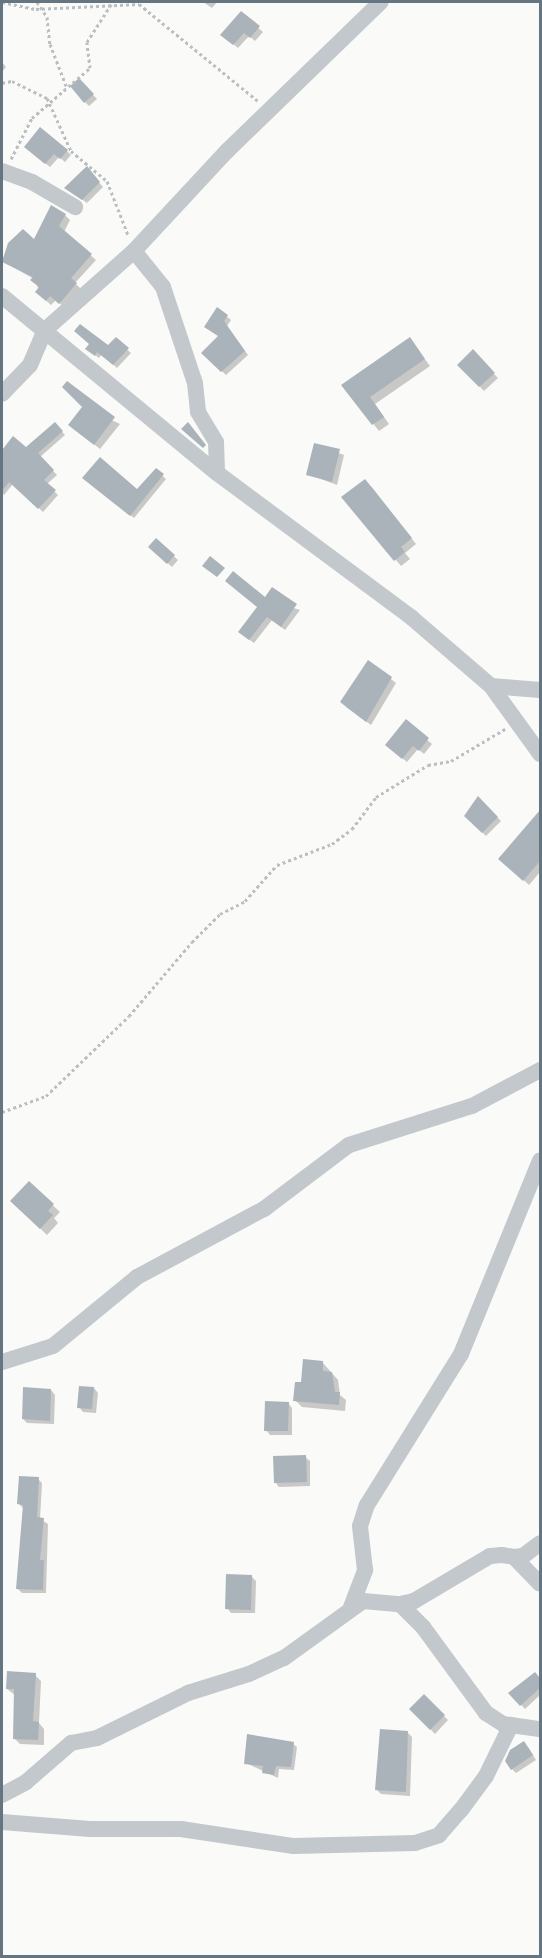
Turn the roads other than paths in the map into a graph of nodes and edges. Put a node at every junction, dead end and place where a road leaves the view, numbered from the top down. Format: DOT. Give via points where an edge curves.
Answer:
graph roads {
  1 [pos="381,2"];
  2 [pos="2,171"];
  3 [pos="75,207"];
  4 [pos="134,251"];
  5 [pos="2,296"];
  6 [pos="45,330"];
  7 [pos="2,394"];
  8 [pos="217,473"];
  9 [pos="491,686"];
  10 [pos="540,690"];
  11 [pos="540,754"];
  12 [pos="540,1070"];
  13 [pos="540,1160"];
  14 [pos="2,1362"];
  15 [pos="540,1544"];
  16 [pos="514,1557"];
  17 [pos="540,1584"];
  18 [pos="400,1604"];
  19 [pos="351,1607"];
  20 [pos="511,1725"];
  21 [pos="540,1729"];
  22 [pos="2,1795"];
  23 [pos="2,1822"];
  1 -- 4 [label="street" via="269,110"];
  2 -- 3 [label="street" via="32,182"];
  4 -- 6 [label="street"];
  4 -- 8 [label="street" via="163,287 195,384 198,412 216,442"];
  5 -- 6 [label="street"];
  6 -- 7 [label="street" via="30,365"];
  6 -- 8 [label="street"];
  8 -- 9 [label="street" via="412,618"];
  9 -- 10 [label="street"];
  9 -- 11 [label="street"];
  12 -- 14 [label="street" via="472,1106 349,1144 264,1209 137,1277 52,1346"];
  13 -- 19 [label="street" via="461,1354 367,1505 360,1526 365,1570"];
  15 -- 16 [label="street" via="523,1556"];
  16 -- 17 [label="street"];
  16 -- 18 [label="street" via="490,1556 414,1601"];
  18 -- 19 [label="street" via="375,1600"];
  18 -- 20 [label="street" via="423,1627 486,1713"];
  19 -- 22 [label="street" via="284,1658 249,1674 188,1693 97,1738 71,1743 26,1782"];
  20 -- 21 [label="street"];
  20 -- 23 [label="street" via="486,1776 461,1810 438,1834 414,1843 294,1846 181,1829 90,1829"];
}
